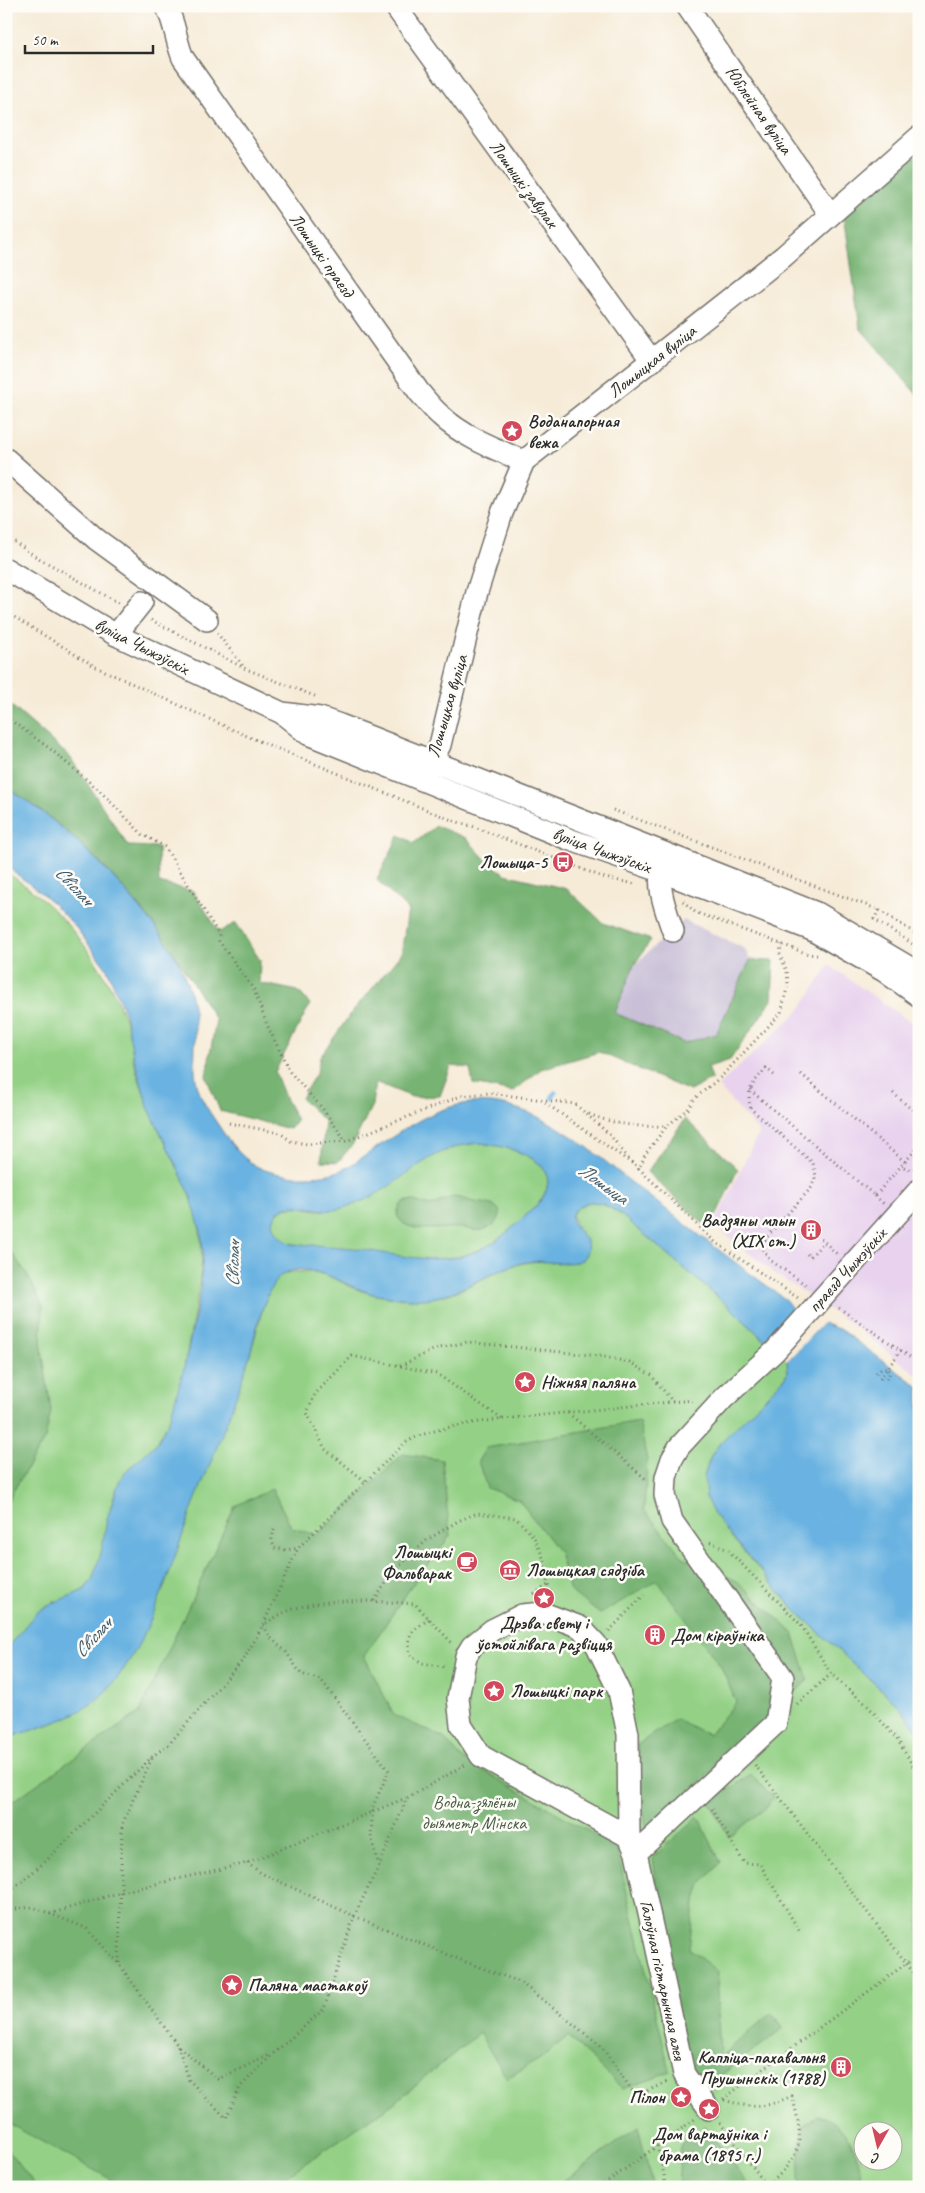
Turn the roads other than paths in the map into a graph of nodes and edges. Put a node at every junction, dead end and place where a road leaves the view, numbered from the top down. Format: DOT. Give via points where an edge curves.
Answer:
graph roads {
  1 [pos="166,6"];
  2 [pos="395,6"];
  3 [pos="687,6"];
  4 [pos="919,137"];
  5 [pos="830,214"];
  6 [pos="652,361"];
  7 [pos="6,459"];
  8 [pos="524,461"];
  9 [pos="6,569"];
  10 [pos="138,607"];
  11 [pos="207,620"];
  12 [pos="116,635"];
  13 [pos="282,713"];
  14 [pos="432,760"];
  15 [pos="422,780"];
  16 [pos="662,871"];
  17 [pos="673,930"];
  18 [pos="919,973"];
  19 [pos="919,996"];
  20 [pos="915,1194"];
  21 [pos="633,1845"];
  22 [pos="715,2104"];
  1 -- 8 [label="street, Лошыцкі праезд" via="176,43 184,58 419,392 440,416 464,433"];
  2 -- 6 [label="street, Лошыцкі завулак"];
  3 -- 5 [label="street, Юбілейная вуліца"];
  4 -- 5 [label="street, Лошыцкая вуліца"];
  5 -- 6 [label="street, Лошыцкая вуліца" via="784,256"];
  6 -- 8 [label="street, Лошыцкая вуліца"];
  7 -- 11 [label="street" via="96,539"];
  8 -- 14 [label="street, Лошыцкая вуліца" via="502,513 476,592 453,696 440,745"];
  9 -- 12 [label="street, вуліца Чыжэўскіх"];
  10 -- 12 [label="street"];
  12 -- 13 [label="street, вуліца Чыжэўскіх"];
  13 -- 14 [label="street, вуліца Чыжэўскіх" via="320,718"];
  13 -- 15 [label="street, вуліца Чыжэўскіх" via="308,734"];
  14 -- 15 [label="street, Лошыцкая вуліца"];
  14 -- 16 [label="street, вуліца Чыжэўскіх"];
  15 -- 16 [label="street, вуліца Чыжэўскіх" via="571,840"];
  16 -- 17 [label="street"];
  16 -- 18 [label="street, вуліца Чыжэўскіх" via="819,914"];
  16 -- 19 [label="street, вуліца Чыжэўскіх" via="812,930 884,970"];
  20 -- 21 [label="street, праезд Чыжэўскіх" via="775,1351 724,1398 672,1459 665,1495 672,1521 783,1678 776,1723 701,1791"];
  21 -- 21 [label="street, Галоўная гістарычная алея" via="628,1734 618,1691 596,1644 580,1627 543,1614 522,1615 492,1630 472,1646 464,1663 458,1698 461,1725 481,1756"];
  21 -- 22 [label="street, Галоўная гістарычная алея" via="684,2074"];
}
